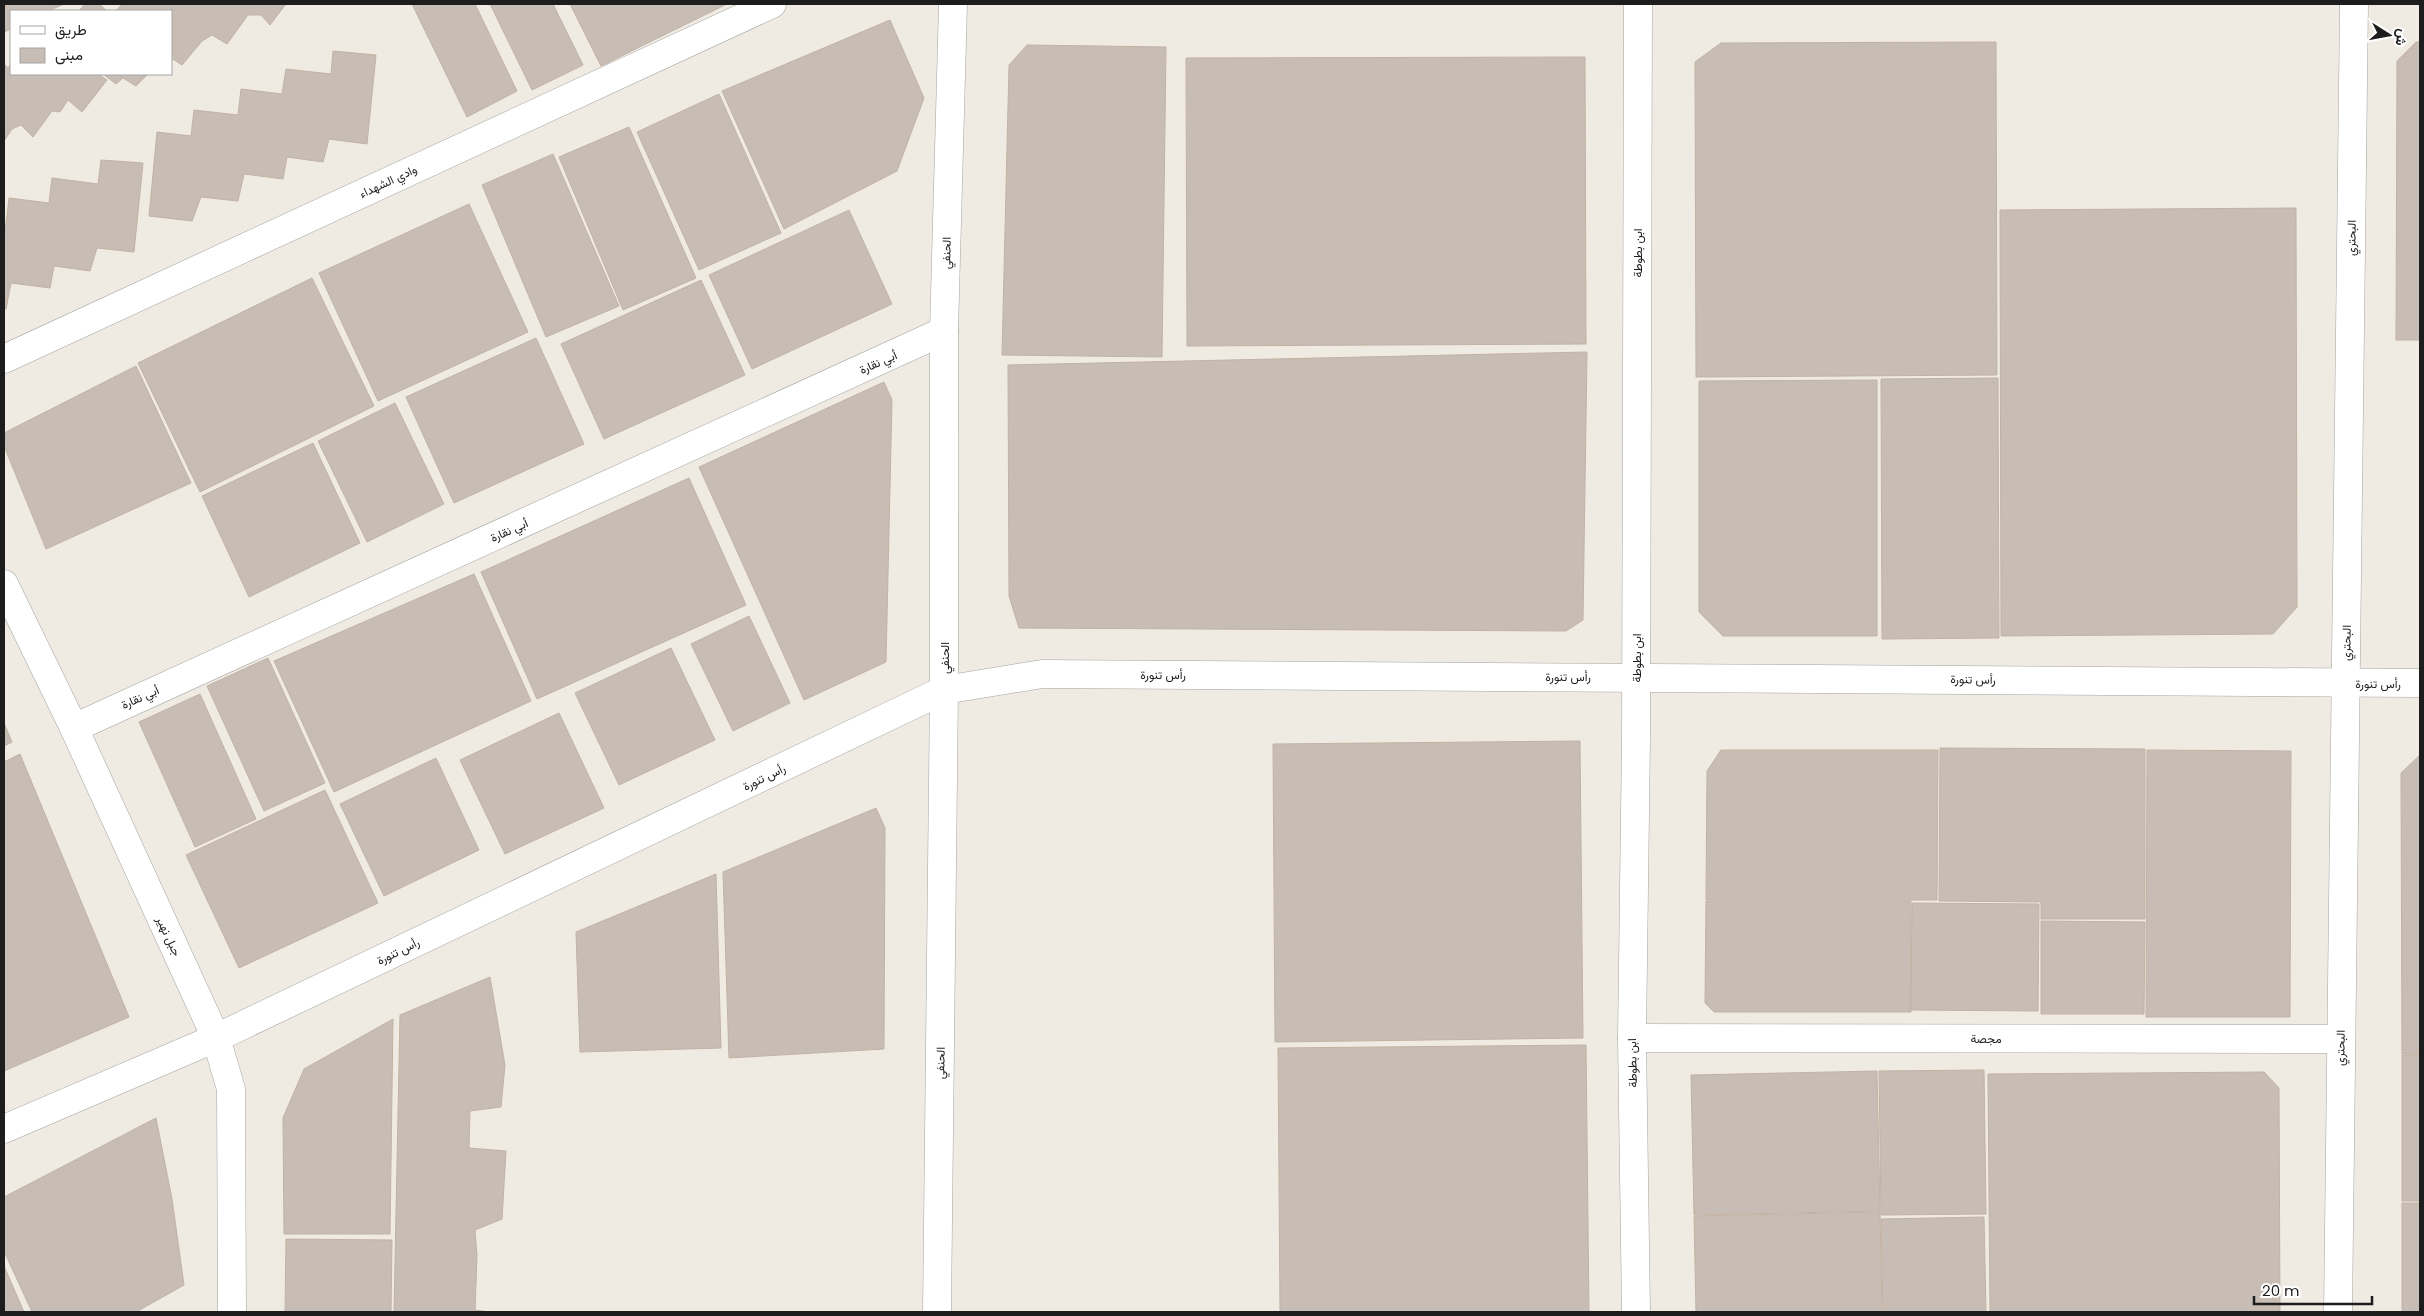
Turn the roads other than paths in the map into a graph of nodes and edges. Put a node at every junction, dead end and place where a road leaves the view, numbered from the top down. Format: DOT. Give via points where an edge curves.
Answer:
graph roads {
  1 [pos="772,4"];
  2 [pos="953,4"];
  3 [pos="1638,4"];
  4 [pos="2354,4"];
  5 [pos="944,331"];
  6 [pos="4,359"];
  7 [pos="4,584"];
  8 [pos="1636,676"];
  9 [pos="2346,683"];
  10 [pos="2420,683"];
  11 [pos="944,690"];
  12 [pos="74,728"];
  13 [pos="216,1038"];
  14 [pos="1632,1038"];
  15 [pos="2340,1038"];
  16 [pos="4,1129"];
  17 [pos="232,1312"];
  18 [pos="937,1312"];
  19 [pos="1636,1312"];
  20 [pos="2338,1312"];
  1 -- 6 [label="street, وادي الشهداء"];
  2 -- 5 [label="street, الحنفي"];
  3 -- 8 [label="street, ابن بطوطة"];
  4 -- 9 [label="street, البحتري"];
  5 -- 11 [label="street, الحنفي"];
  5 -- 12 [label="street, أبي نقارة"];
  7 -- 12 [label="street, جبل نهير"];
  8 -- 9 [label="street, رأس تنورة"];
  8 -- 11 [label="street, رأس تنورة" via="1042,674"];
  8 -- 14 [label="street, ابن بطوطة"];
  9 -- 10 [label="street, رأس تنورة"];
  9 -- 15 [label="street, البحتري"];
  11 -- 13 [label="street, رأس تنورة"];
  11 -- 18 [label="street, الحنفي"];
  12 -- 13 [label="street, جبل نهير"];
  13 -- 16 [label="street, رأس تنورة"];
  13 -- 17 [label="street, جبل نهير" via="231,1089"];
  14 -- 15 [label="street, مجصة"];
  14 -- 19 [label="street, ابن بطوطة"];
  15 -- 20 [label="street, البحتري"];
}
